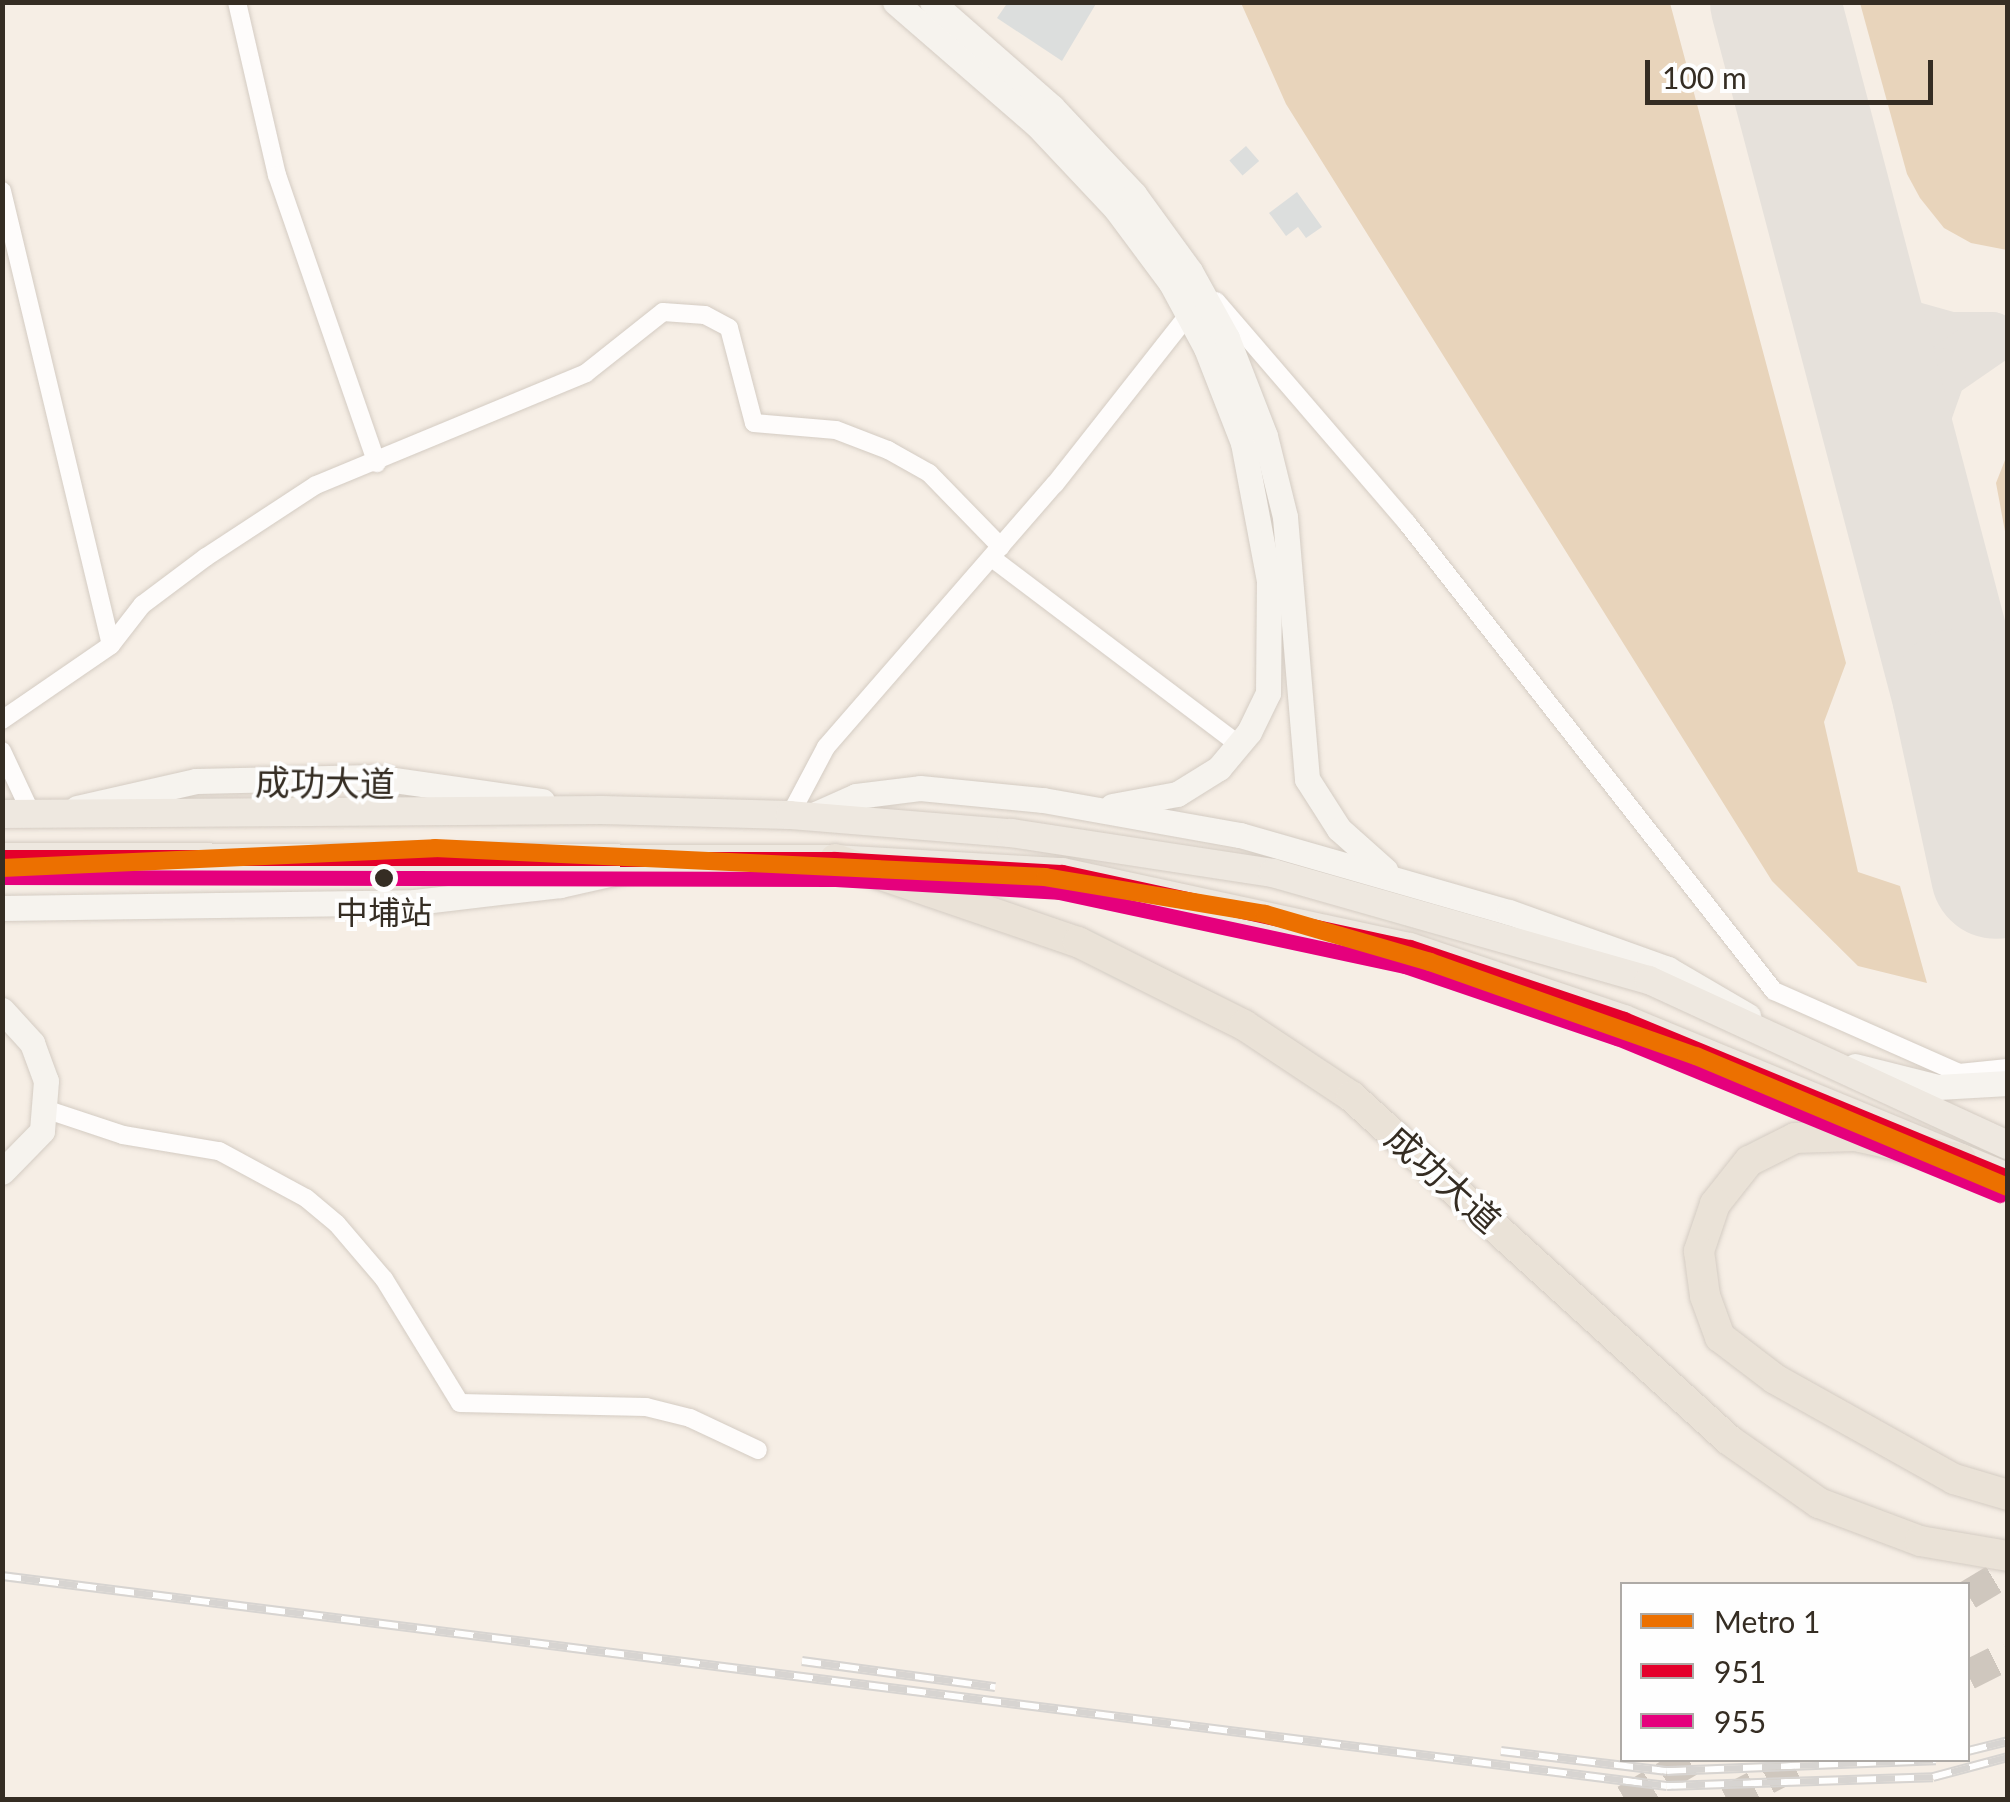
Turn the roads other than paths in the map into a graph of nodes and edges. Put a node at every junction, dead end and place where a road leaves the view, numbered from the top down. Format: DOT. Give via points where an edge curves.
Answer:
graph roads {
  1 [pos="237,2"];
  2 [pos="895,2"];
  3 [pos="932,2"];
  4 [pos="2,191"];
  5 [pos="1190,270"];
  6 [pos="1188,315"];
  7 [pos="376,463"];
  8 [pos="997,552"];
  9 [pos="111,644"];
  10 [pos="2,720"];
  11 [pos="1239,744"];
  12 [pos="2,751"];
  13 [pos="1096,808"];
  14 [pos="2,814"];
  15 [pos="41,815"];
  16 [pos="800,816"];
  17 [pos="2,857"];
  18 [pos="684,857"];
  19 [pos="835,859"];
  20 [pos="1389,874"];
  21 [pos="2,908"];
  22 [pos="2,1010"];
  23 [pos="1797,1051"];
  24 [pos="2008,1068"];
  25 [pos="2008,1083"];
  26 [pos="45,1109"];
  27 [pos="2008,1145"];
  28 [pos="1961,1159"];
  29 [pos="2,1172"];
  30 [pos="2008,1177"];
  31 [pos="758,1450"];
  32 [pos="2008,1495"];
  33 [pos="2008,1556"];
  1 -- 7 [label="street" via="277,175"];
  2 -- 6 [label="main road" via="1049,138 1116,210"];
  3 -- 5 [label="main road" via="1052,107 1134,194"];
  4 -- 9 [label="street"];
  5 -- 20 [label="main road" via="1265,436 1285,517 1307,779 1339,830"];
  5 -- 24 [label="street" via="1406,523 1774,991 1958,1073"];
  6 -- 8 [label="street"];
  6 -- 11 [label="main road" via="1243,443 1262,521 1273,656 1268,693"];
  7 -- 8 [label="street" via="586,373 663,312 705,315 735,336 754,423 836,430 888,450 929,473"];
  7 -- 9 [label="street" via="316,485 206,557 142,605"];
  8 -- 11 [label="street"];
  8 -- 16 [label="street" via="826,746"];
  9 -- 10 [label="street"];
  11 -- 13 [label="main road" via="1219,768 1177,794"];
  12 -- 15 [label="street"];
  13 -- 16 [label="main road" via="920,788 856,796"];
  13 -- 20 [label="main road"];
  14 -- 15 [label="main road"];
  15 -- 16 [label="main road" via="602,810"];
  16 -- 23 [label="main road" via="1010,833 1273,874 1649,980"];
  17 -- 18 [label="main road"];
  18 -- 19 [label="main road"];
  18 -- 21 [label="main road" via="560,885 415,902"];
  19 -- 28 [label="main road" via="1062,872 1410,947 1624,1019"];
  19 -- 33 [label="highway, 成功大道" via="1078,942 1244,1025 1351,1096 1729,1440 1819,1502 1920,1540"];
  20 -- 23 [label="main road" via="1668,969"];
  22 -- 26 [label="main road" via="40,1058"];
  23 -- 25 [label="main road" via="1938,1088"];
  23 -- 27 [label="main road"];
  26 -- 29 [label="main road" via="34,1146"];
  26 -- 31 [label="street" via="122,1135 219,1152 306,1198 384,1279 460,1403 646,1407 690,1418"];
  28 -- 30 [label="main road"];
  28 -- 32 [label="highway" via="1856,1136 1795,1138 1749,1161 1715,1204 1699,1251 1705,1296 1720,1337 1775,1379 1954,1479"];
}
